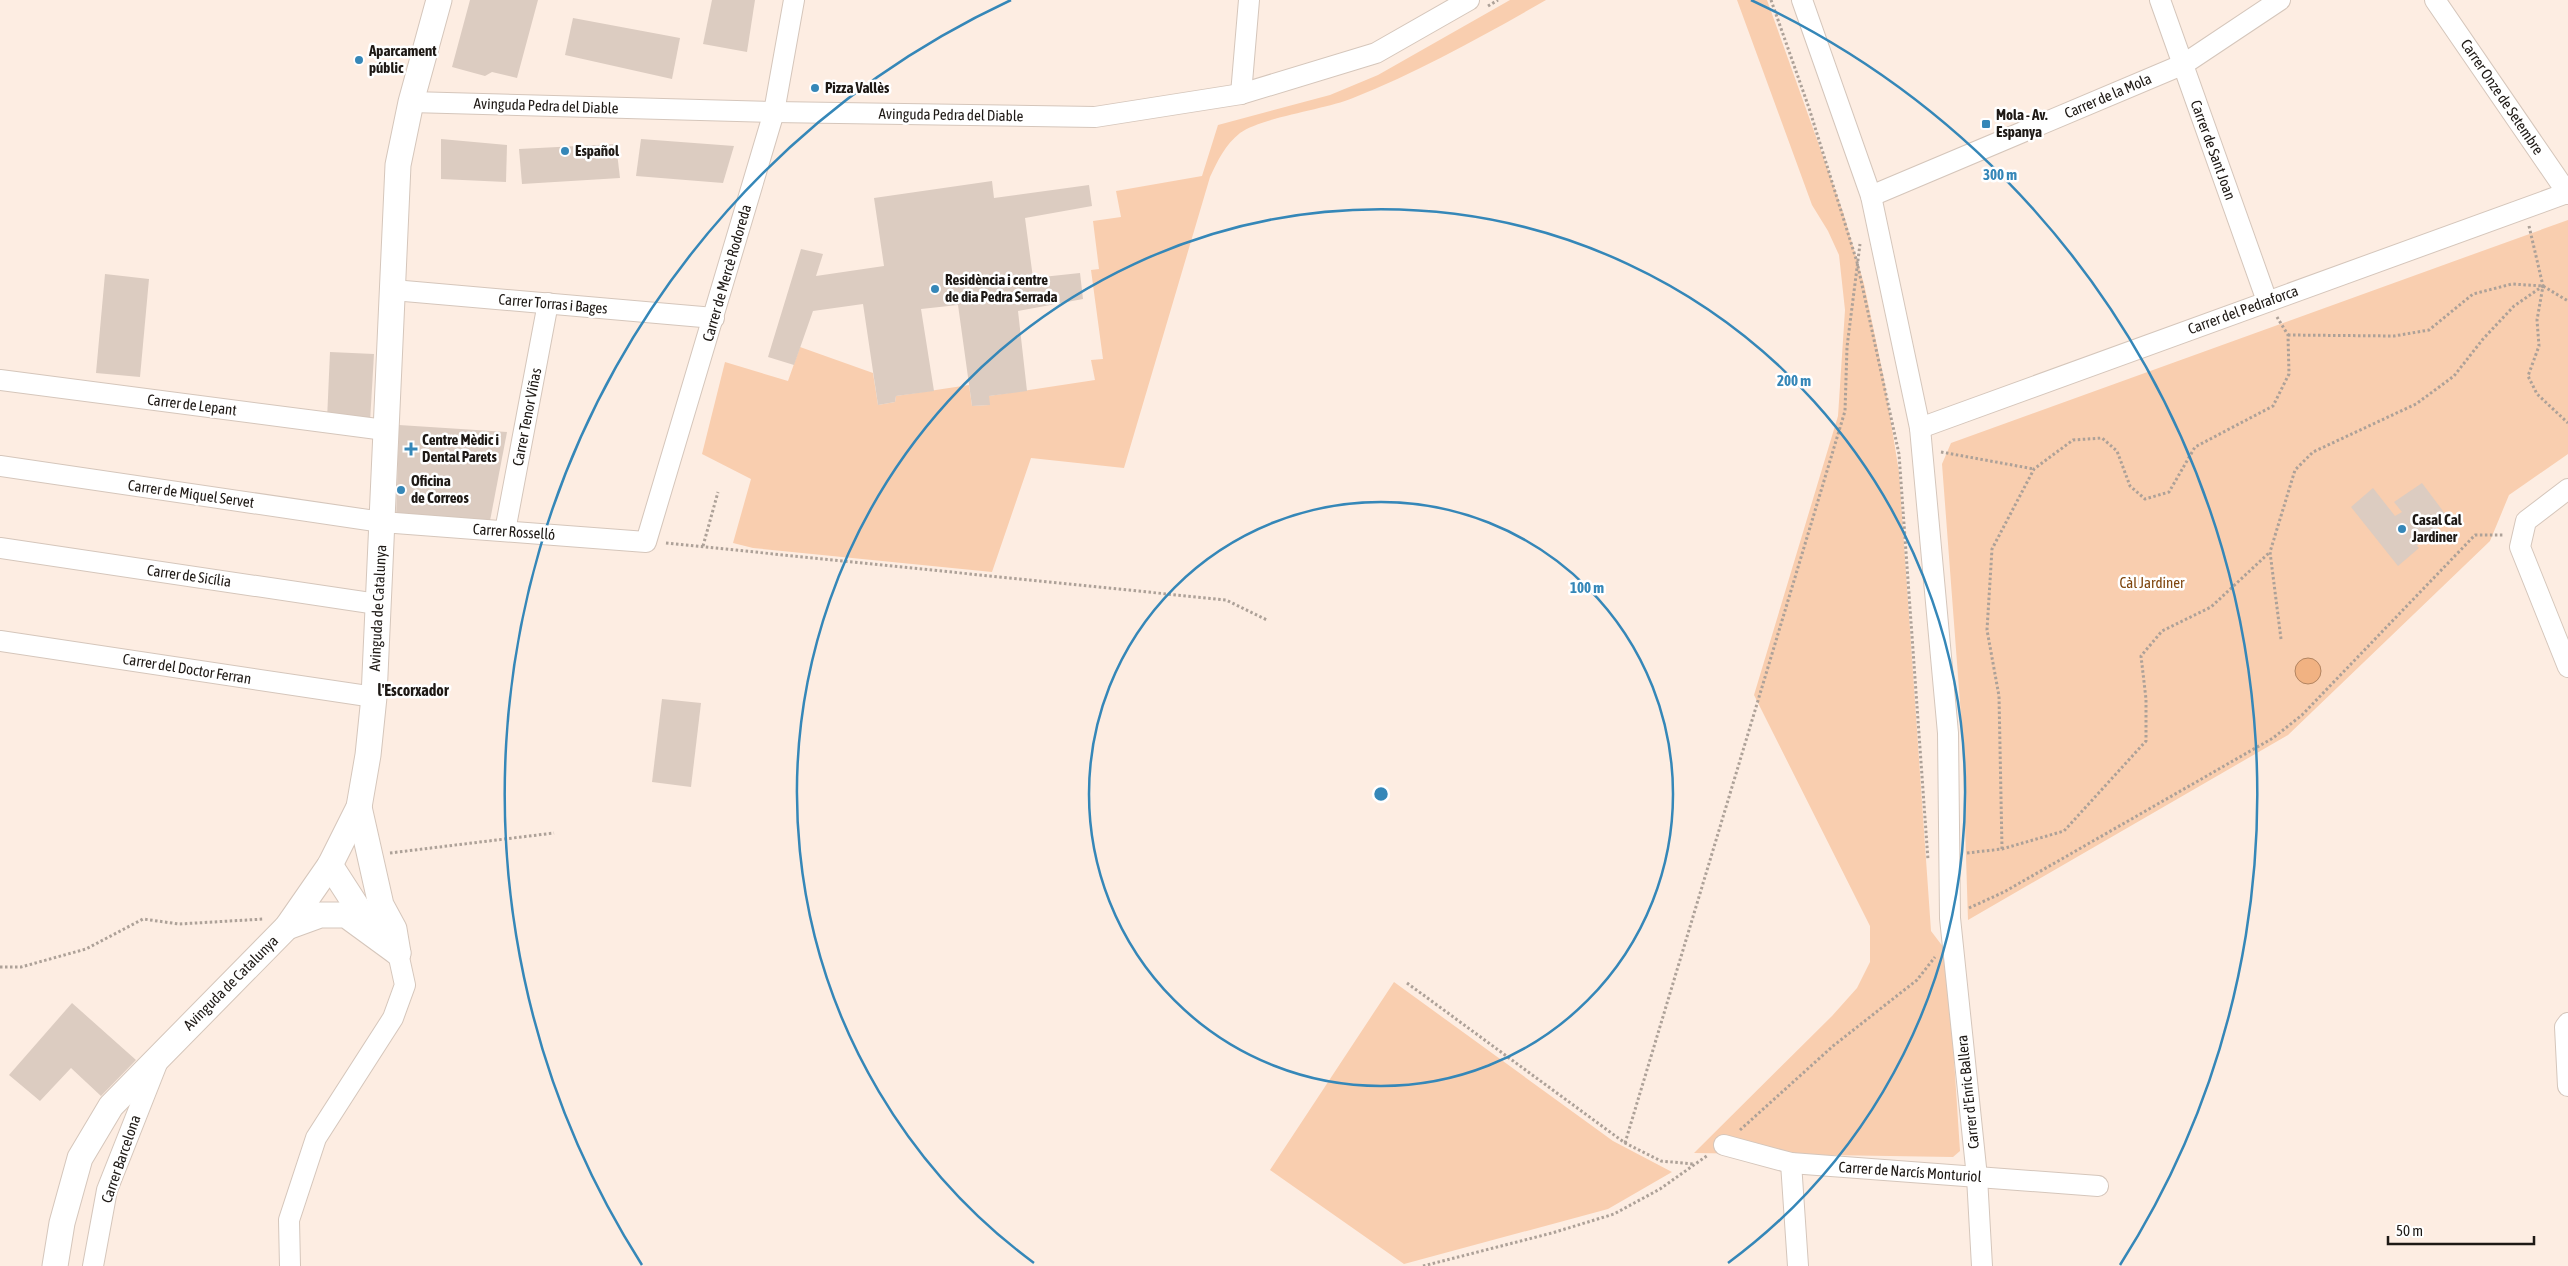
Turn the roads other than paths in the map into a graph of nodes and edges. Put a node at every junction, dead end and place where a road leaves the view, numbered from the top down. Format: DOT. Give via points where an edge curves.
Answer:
graph roads {
  1 [pos="439,0"];
  2 [pos="794,0"];
  3 [pos="1249,0"];
  4 [pos="1469,0"];
  5 [pos="1802,0"];
  6 [pos="2160,0"];
  7 [pos="2280,0"];
  8 [pos="2435,0"];
  9 [pos="2184,64"];
  10 [pos="1241,94"];
  11 [pos="411,102"];
  12 [pos="774,112"];
  13 [pos="2568,193"];
  14 [pos="1871,196"];
  15 [pos="392,290"];
  16 [pos="2267,301"];
  17 [pos="548,303"];
  18 [pos="714,318"];
  19 [pos="0,380"];
  20 [pos="1920,428"];
  21 [pos="385,430"];
  22 [pos="0,466"];
  23 [pos="2568,489"];
  24 [pos="382,522"];
  25 [pos="506,532"];
  26 [pos="646,542"];
  27 [pos="0,548"];
  28 [pos="377,604"];
  29 [pos="0,641"];
  30 [pos="2568,667"];
  31 [pos="374,697"];
  32 [pos="359,807"];
  33 [pos="330,864"];
  34 [pos="381,905"];
  35 [pos="292,920"];
  36 [pos="377,937"];
  37 [pos="398,952"];
  38 [pos="2568,1023"];
  39 [pos="160,1056"];
  40 [pos="2568,1086"];
  41 [pos="1724,1145"];
  42 [pos="1791,1163"];
  43 [pos="1976,1177"];
  44 [pos="2098,1186"];
  45 [pos="55,1266"];
  46 [pos="93,1266"];
  47 [pos="290,1266"];
  48 [pos="1798,1266"];
  49 [pos="1982,1266"];
  1 -- 11 [label="street, Avinguda de Catalunya"];
  2 -- 12 [label="street, Carrer de Mercè Rodoreda"];
  3 -- 10 [label="street"];
  4 -- 10 [label="street, Avinguda Pedra del Diable" via="1376,53"];
  5 -- 14 [label="street, Carrer d'Enric Ballera"];
  6 -- 9 [label="street, Carrer de Sant Joan"];
  7 -- 9 [label="street, Carrer de la Mola"];
  8 -- 13 [label="street, Carrer Onze de Setembre"];
  9 -- 14 [label="street, Carrer de la Mola"];
  9 -- 16 [label="street, Carrer de Sant Joan"];
  10 -- 12 [label="street, Avinguda Pedra del Diable" via="1095,117"];
  11 -- 12 [label="street, Avinguda Pedra del Diable"];
  11 -- 15 [label="street, Avinguda de Catalunya" via="397,173"];
  12 -- 18 [label="street, Carrer de Mercè Rodoreda"];
  13 -- 16 [label="street, Carrer del Pedraforca"];
  14 -- 20 [label="street, Carrer d'Enric Ballera"];
  15 -- 17 [label="street, Carrer Torras i Bages"];
  15 -- 21 [label="street, Avinguda de Catalunya"];
  16 -- 20 [label="street, Carrer del Pedraforca"];
  17 -- 18 [label="street, Carrer Torras i Bages"];
  17 -- 25 [label="street, Carrer Tenor Viñas"];
  18 -- 26 [label="street, Carrer de Mercè Rodoreda"];
  19 -- 21 [label="street, Carrer de Lepant"];
  20 -- 43 [label="street, Carrer d'Enric Ballera" via="1948,733 1950,918"];
  21 -- 24 [label="street, Avinguda de Catalunya"];
  22 -- 24 [label="street, Carrer de Miquel Servet"];
  23 -- 30 [label="street" via="2526,521 2520,548"];
  24 -- 25 [label="street, Carrer Rosselló"];
  24 -- 28 [label="street, Avinguda de Catalunya"];
  25 -- 26 [label="street, Carrer Rosselló"];
  27 -- 28 [label="street, Carrer de Sicília"];
  28 -- 31 [label="street, Avinguda de Catalunya"];
  29 -- 31 [label="street, Carrer del Doctor Ferran"];
  31 -- 32 [label="street, Avinguda de Catalunya"];
  32 -- 33 [label="street, Avinguda de Catalunya"];
  32 -- 34 [label="street"];
  33 -- 34 [label="street" via="355,880"];
  33 -- 35 [label="street, Avinguda de Catalunya"];
  33 -- 36 [label="street"];
  34 -- 37 [label="street" via="394,929"];
  35 -- 36 [label="street" via="346,915"];
  35 -- 39 [label="street, Avinguda de Catalunya"];
  36 -- 37 [label="street"];
  37 -- 47 [label="street" via="404,986 393,1018 316,1138 289,1220"];
  38 -- 40 [label="street" via="2565,1027"];
  39 -- 45 [label="street, Avinguda de Catalunya" via="111,1106 80,1158 62,1223"];
  39 -- 46 [label="street, Carrer Barcelona" via="108,1190"];
  41 -- 42 [label="street, Carrer de Narcís Monturiol"];
  42 -- 43 [label="street, Carrer de Narcís Monturiol"];
  42 -- 48 [label="street"];
  43 -- 44 [label="street, Carrer de Narcís Monturiol"];
  43 -- 49 [label="street, Carrer d'Enric Ballera"];
}
